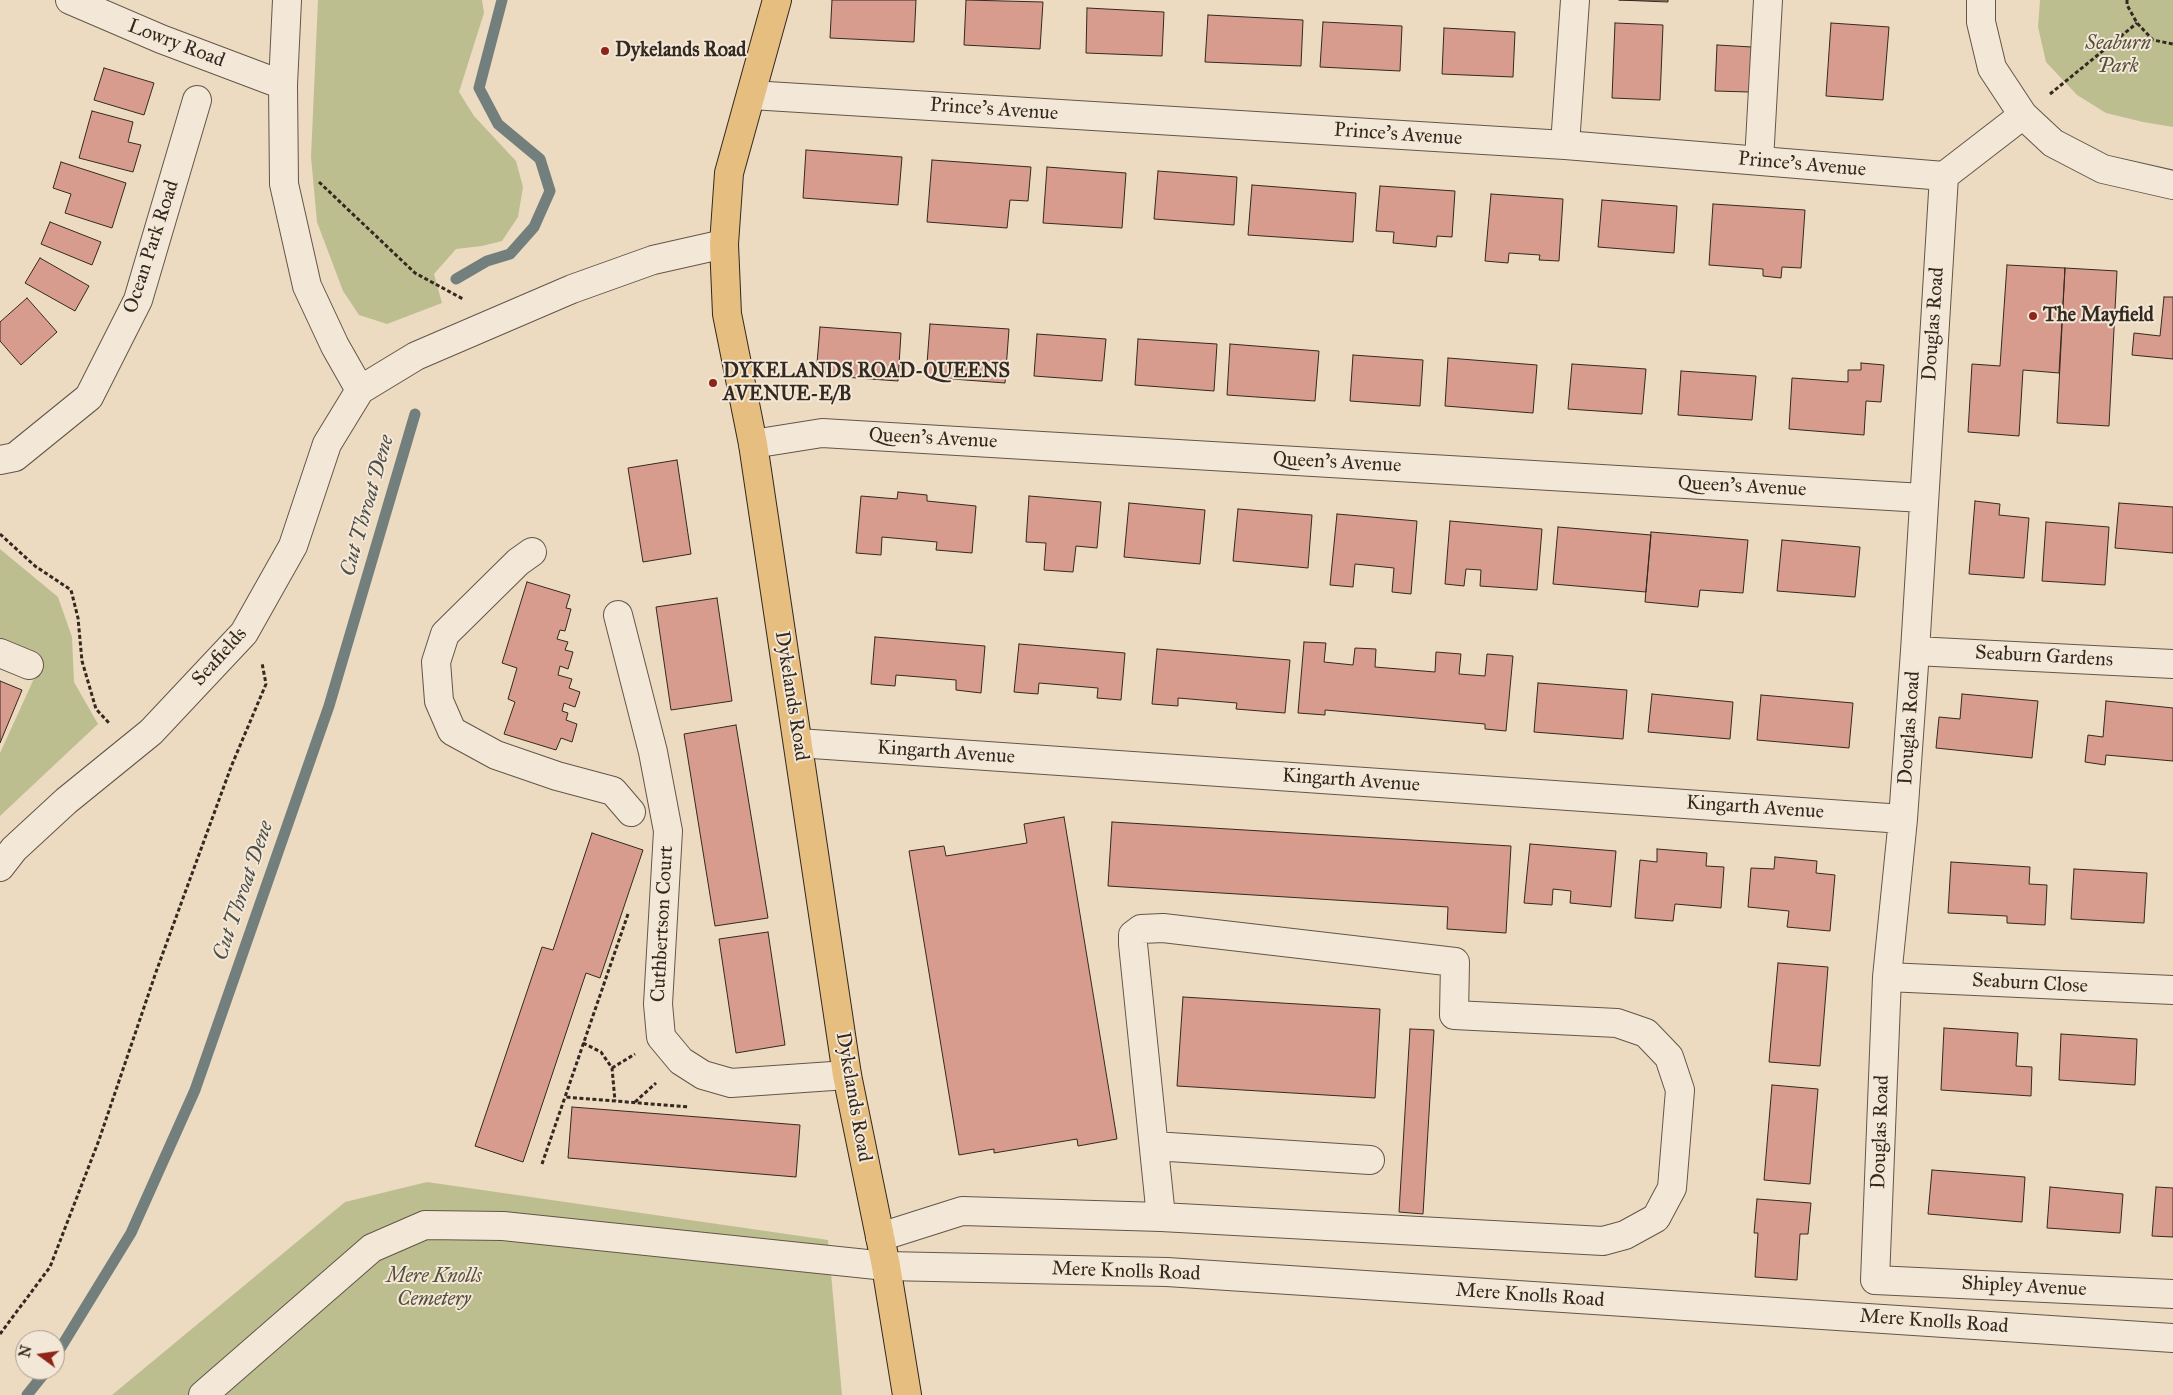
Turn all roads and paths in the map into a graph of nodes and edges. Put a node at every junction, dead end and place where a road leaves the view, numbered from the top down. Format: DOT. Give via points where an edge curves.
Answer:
graph roads {
  1 [pos="70,0"];
  2 [pos="287,0"];
  3 [pos="777,0"];
  4 [pos="1575,0"];
  5 [pos="1768,0"];
  6 [pos="1981,0"];
  7 [pos="2128,0"];
  8 [pos="2137,24"];
  9 [pos="2173,44"];
  10 [pos="283,85"];
  11 [pos="751,95"];
  12 [pos="197,100"];
  13 [pos="2023,115"];
  14 [pos="1565,145"];
  15 [pos="283,148"];
  16 [pos="1759,161"];
  17 [pos="1944,176"];
  18 [pos="2173,185"];
  19 [pos="724,244"];
  20 [pos="501,319"];
  21 [pos="360,390"];
  22 [pos="753,444"];
  23 [pos="0,460"];
  24 [pos="1923,498"];
  25 [pos="0,534"];
  26 [pos="532,552"];
  27 [pos="618,615"];
  28 [pos="244,633"];
  29 [pos="1915,651"];
  30 [pos="0,653"];
  31 [pos="2173,664"];
  32 [pos="29,665"];
  33 [pos="798,743"];
  34 [pos="131,748"];
  35 [pos="664,808"];
  36 [pos="1903,819"];
  37 [pos="0,867"];
  38 [pos="1887,977"];
  39 [pos="2173,990"];
  40 [pos="583,1043"];
  41 [pos="847,1074"];
  42 [pos="565,1097"];
  43 [pos="615,1101"];
  44 [pos="1154,1146"];
  45 [pos="1370,1160"];
  46 [pos="542,1164"];
  47 [pos="1161,1218"];
  48 [pos="880,1237"];
  49 [pos="886,1266"];
  50 [pos="1875,1280"];
  51 [pos="2173,1294"];
  52 [pos="0,1334"];
  53 [pos="2173,1338"];
  54 [pos="204,1395"];
  55 [pos="907,1395"];
  1 -- 10 [label="street, Lowry Road"];
  2 -- 10 [label="street"];
  3 -- 11 [label="main road, Dykelands Road"];
  4 -- 14 [label="street"];
  5 -- 16 [label="street"];
  6 -- 13 [label="street" via="1980,22 1992,68"];
  7 -- 8 [label="path" via="2127,5"];
  8 -- 9 [label="path" via="2153,40"];
  8 -- 13 [label="path"];
  10 -- 15 [label="street"];
  11 -- 14 [label="street, Prince's Avenue"];
  11 -- 19 [label="main road, Dykelands Road" via="729,173"];
  12 -- 23 [label="street, Ocean Park Road" via="138,300 89,396 16,457"];
  13 -- 17 [label="street"];
  13 -- 18 [label="street" via="2053,143 2103,169"];
  14 -- 16 [label="street, Prince's Avenue"];
  15 -- 20 [label="path" via="416,273"];
  15 -- 21 [label="street" via="284,184 307,286"];
  16 -- 17 [label="street, Prince's Avenue"];
  17 -- 24 [label="street, Douglas Road"];
  19 -- 20 [label="street" via="653,260"];
  19 -- 22 [label="main road, Dykelands Road" via="727,314"];
  20 -- 21 [label="street" via="416,356"];
  21 -- 28 [label="street, Seafields" via="327,444 293,546"];
  22 -- 24 [label="street, Queen's Avenue" via="822,433"];
  22 -- 33 [label="main road, Dykelands Road"];
  24 -- 29 [label="street, Douglas Road"];
  25 -- 34 [label="path" via="35,566 71,590 78,618 82,661 96,709"];
  26 -- 35 [label="street" via="445,634 436,662 439,700 452,731 496,755 613,791 619,814"];
  27 -- 35 [label="street, Cuthbertson Court"];
  28 -- 34 [label="street, Seafields" via="151,732"];
  28 -- 52 [label="path" via="262,662 266,684 231,767 99,1140 50,1267"];
  29 -- 31 [label="street, Seaburn Gardens"];
  29 -- 36 [label="street, Douglas Road"];
  30 -- 32 [label="street"];
  33 -- 36 [label="street, Kingarth Avenue"];
  33 -- 41 [label="main road, Dykelands Road"];
  34 -- 37 [label="street, Seafields" via="60,806 14,849"];
  35 -- 41 [label="street, Cuthbertson Court" via="668,831 658,1004 661,1037 681,1061 703,1075 732,1083"];
  36 -- 38 [label="street, Douglas Road"];
  38 -- 39 [label="street, Seaburn Close"];
  38 -- 50 [label="street, Douglas Road"];
  40 -- 43 [label="path" via="601,1052 612,1068"];
  41 -- 48 [label="main road, Dykelands Road"];
  42 -- 46 [label="path"];
  44 -- 45 [label="street"];
  44 -- 47 [label="street"];
  44 -- 47 [label="street" via="1133,944 1133,936 1141,929 1150,928 1455,962 1454,1016 1617,1023 1646,1033 1669,1057 1680,1090 1672,1188 1656,1218 1625,1235 1603,1241"];
  47 -- 48 [label="street" via="962,1211"];
  48 -- 49 [label="main road, Dykelands Road"];
  49 -- 53 [label="street, Mere Knolls Road" via="1167,1272"];
  49 -- 54 [label="street, Mere Knolls Road" via="503,1226 425,1225 372,1248"];
  49 -- 55 [label="main road, Dykelands Road"];
  50 -- 51 [label="street, Shipley Avenue"];
}
